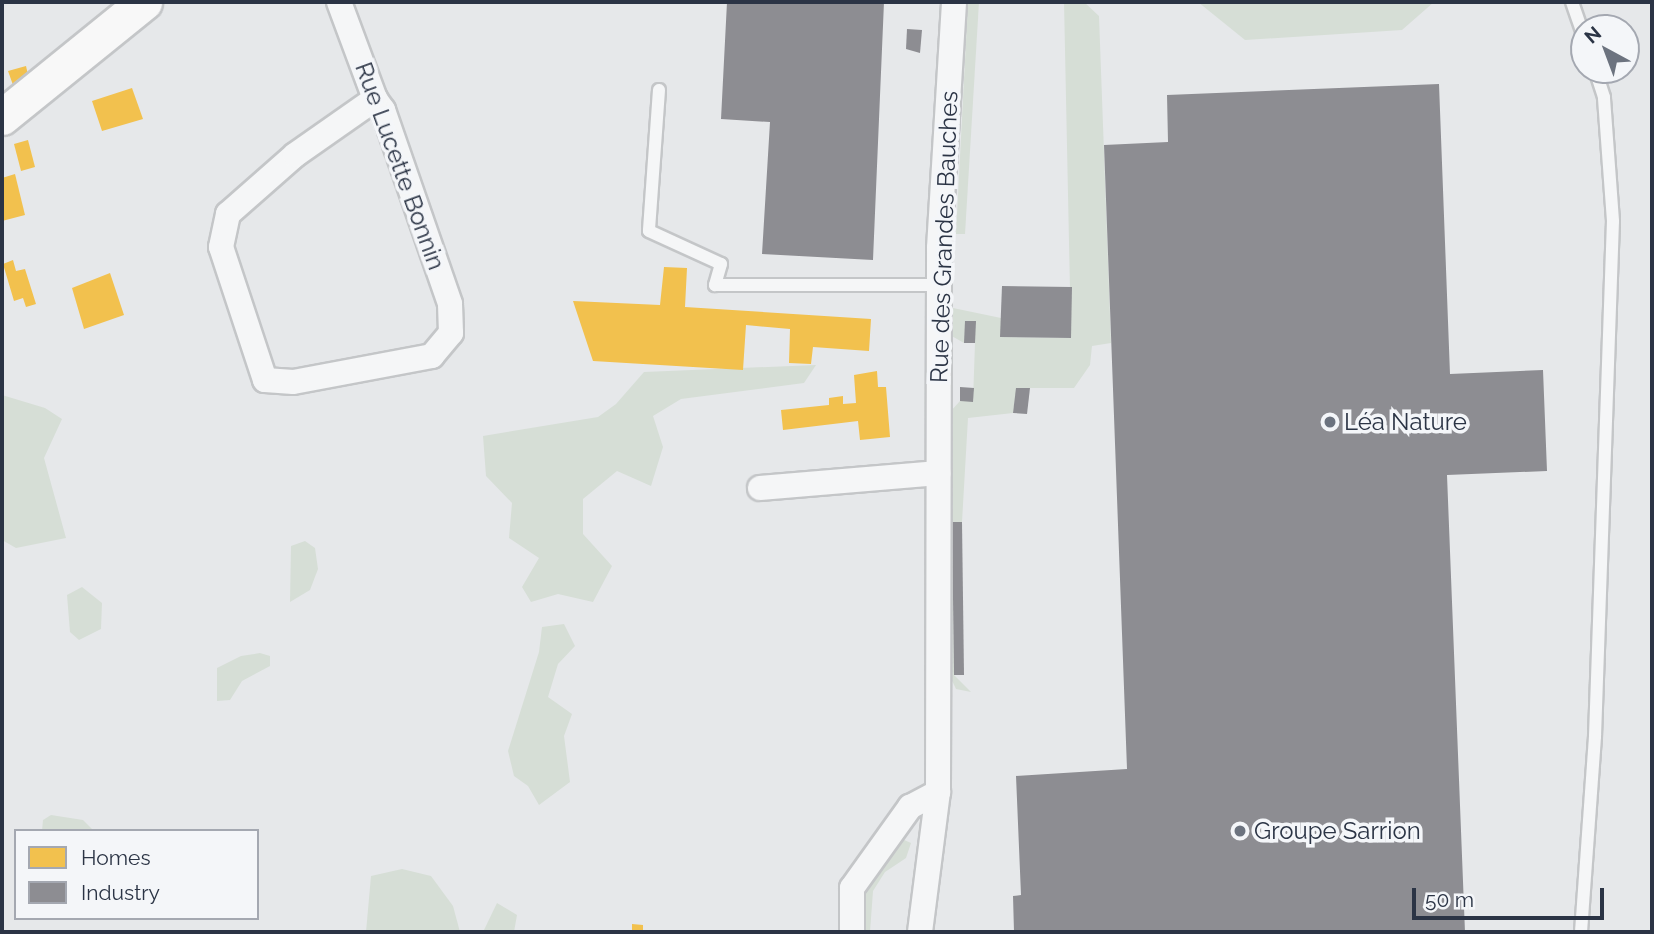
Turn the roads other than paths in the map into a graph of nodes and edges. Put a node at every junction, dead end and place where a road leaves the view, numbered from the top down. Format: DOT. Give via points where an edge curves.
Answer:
graph roads {
  1 [pos="144,2"];
  2 [pos="338,2"];
  3 [pos="954,2"];
  4 [pos="1600,84"];
  5 [pos="659,90"];
  6 [pos="375,99"];
  7 [pos="2,117"];
  8 [pos="939,285"];
  9 [pos="938,473"];
  10 [pos="760,488"];
  11 [pos="938,792"];
  12 [pos="852,932"];
  13 [pos="920,932"];
  14 [pos="1581,932"];
  1 -- 7 [label="street"];
  2 -- 6 [label="street, Rue Lucette Bonnin"];
  3 -- 8 [label="street, Rue des Grandes Bauches"];
  4 -- 14 [label="lane" via="1613,220 1595,736"];
  5 -- 8 [label="lane" via="649,231 721,264 715,285"];
  6 -- 6 [label="street, Rue Lucette Bonnin" via="295,155 228,214 221,247 265,380 293,382 432,356 451,333 450,304 383,110"];
  8 -- 9 [label="street, Rue des Grandes Bauches"];
  9 -- 10 [label="street"];
  9 -- 11 [label="street, Rue des Grandes Bauches"];
  11 -- 12 [label="street" via="909,807 852,888"];
  11 -- 13 [label="street, Rue des Grandes Bauches"];
}
